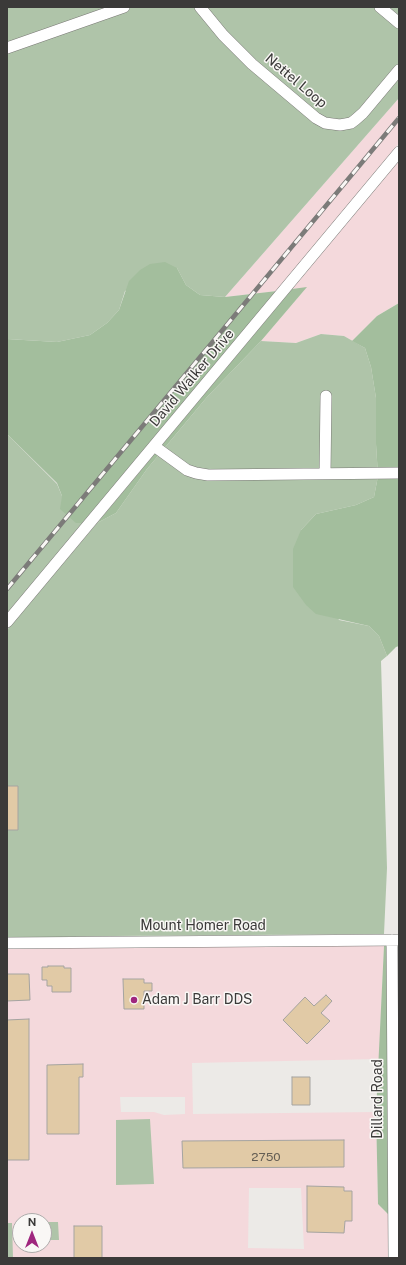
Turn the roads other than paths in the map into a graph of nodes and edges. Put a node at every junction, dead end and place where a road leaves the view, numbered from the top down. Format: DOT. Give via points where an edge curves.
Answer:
graph roads {
  1 [pos="124,7"];
  2 [pos="200,7"];
  3 [pos="380,7"];
  4 [pos="109,10"];
  5 [pos="399,23"];
  6 [pos="7,48"];
  7 [pos="399,70"];
  8 [pos="399,152"];
  9 [pos="326,396"];
  10 [pos="154,446"];
  11 [pos="325,474"];
  12 [pos="399,474"];
  13 [pos="7,622"];
  14 [pos="395,940"];
  15 [pos="7,943"];
  16 [pos="396,1258"];
  1 -- 4 [label="street"];
  2 -- 7 [label="street, Nettel Loop" via="252,64 325,123 351,123 363,113"];
  3 -- 5 [label="street"];
  4 -- 6 [label="street"];
  8 -- 10 [label="street, David Walker Drive"];
  9 -- 11 [label="street"];
  10 -- 11 [label="street" via="186,470 208,475"];
  10 -- 13 [label="street, David Walker Drive"];
  11 -- 12 [label="street"];
  14 -- 15 [label="street, Mount Homer Road"];
  14 -- 16 [label="street, Dillard Road"];
}
